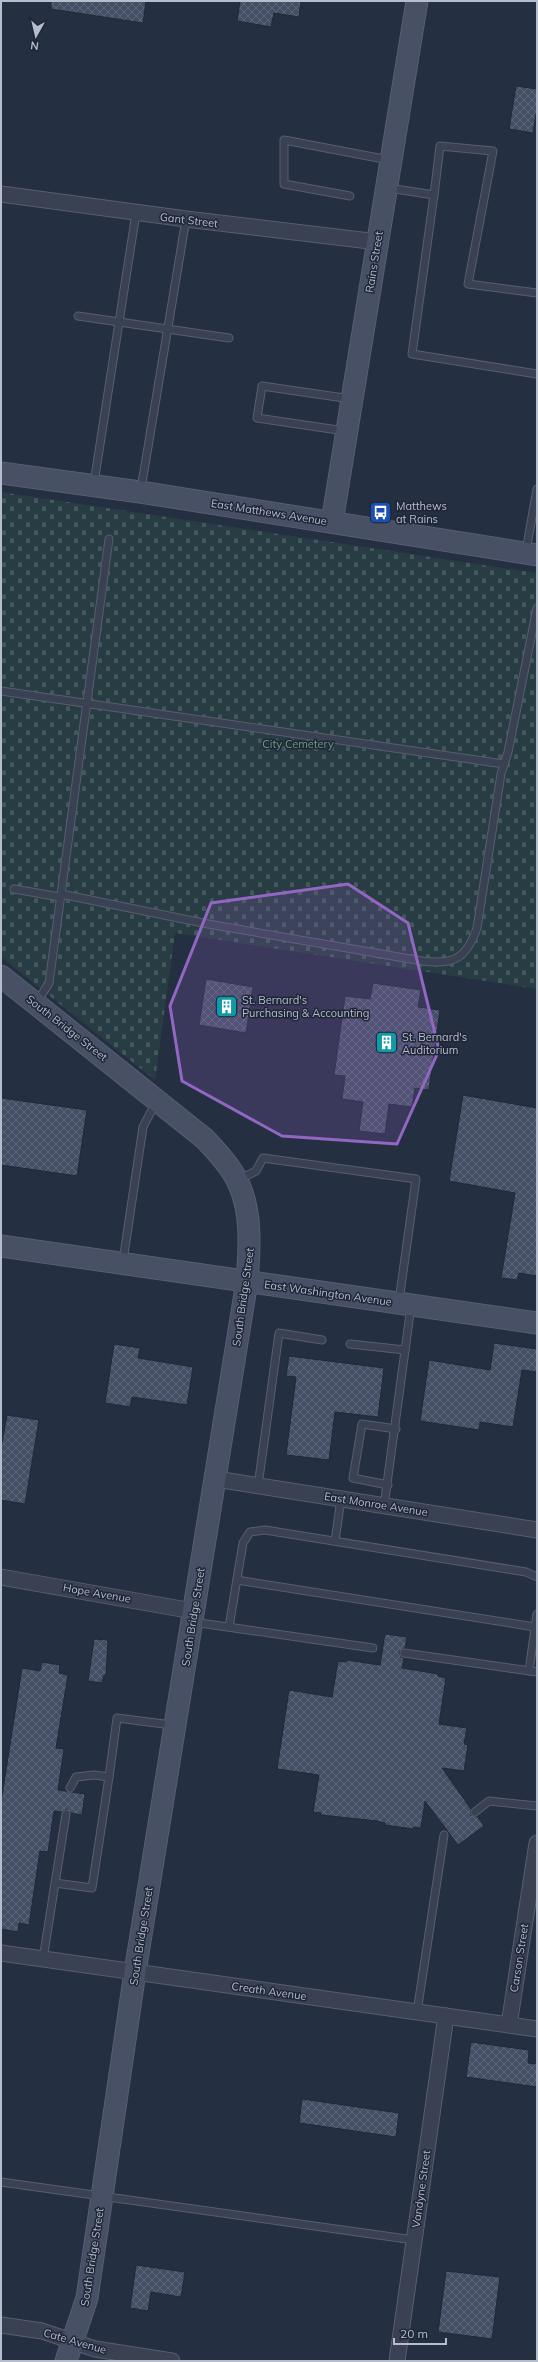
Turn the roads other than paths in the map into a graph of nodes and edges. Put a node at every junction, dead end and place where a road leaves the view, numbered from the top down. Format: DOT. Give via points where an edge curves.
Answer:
graph roads {
  1 [pos="417,1"];
  2 [pos="391,161"];
  3 [pos="386,188"];
  4 [pos="1,194"];
  5 [pos="434,195"];
  6 [pos="350,196"];
  7 [pos="136,213"];
  8 [pos="186,220"];
  9 [pos="378,242"];
  10 [pos="537,293"];
  11 [pos="78,316"];
  12 [pos="119,322"];
  13 [pos="168,329"];
  14 [pos="229,338"];
  15 [pos="537,374"];
  16 [pos="352,400"];
  17 [pos="347,432"];
  18 [pos="1,473"];
  19 [pos="94,485"];
  20 [pos="537,489"];
  21 [pos="140,492"];
  22 [pos="332,522"];
  23 [pos="109,539"];
  24 [pos="531,554"];
  25 [pos="537,608"];
  26 [pos="1,691"];
  27 [pos="86,703"];
  28 [pos="504,764"];
  29 [pos="14,889"];
  30 [pos="60,895"];
  31 [pos="1,976"];
  32 [pos="36,1004"];
  33 [pos="157,1100"];
  34 [pos="237,1180"];
  35 [pos="1,1246"];
  36 [pos="123,1264"];
  37 [pos="247,1281"];
  38 [pos="405,1304"];
  39 [pos="537,1323"];
  40 [pos="322,1340"];
  41 [pos="350,1344"];
  42 [pos="405,1350"];
  43 [pos="396,1429"];
  44 [pos="216,1479"];
  45 [pos="388,1485"];
  46 [pos="258,1486"];
  47 [pos="341,1499"];
  48 [pos="384,1506"];
  49 [pos="537,1530"];
  50 [pos="335,1541"];
  51 [pos="1,1577"];
  52 [pos="537,1577"];
  53 [pos="237,1580"];
  54 [pos="537,1614"];
  55 [pos="192,1617"];
  56 [pos="535,1627"];
  57 [pos="229,1628"];
  58 [pos="373,1648"];
  59 [pos="404,1653"];
  60 [pos="529,1671"];
  61 [pos="537,1672"];
  62 [pos="175,1726"];
  63 [pos="109,1777"];
  64 [pos="70,1788"];
  65 [pos="537,1806"];
  66 [pos="475,1812"];
  67 [pos="66,1814"];
  68 [pos="444,1835"];
  69 [pos="537,1843"];
  70 [pos="55,1883"];
  71 [pos="1,1954"];
  72 [pos="43,1959"];
  73 [pos="135,1972"];
  74 [pos="417,2012"];
  75 [pos="446,2016"];
  76 [pos="509,2025"];
  77 [pos="537,2029"];
  78 [pos="1,2182"];
  79 [pos="102,2198"];
  80 [pos="414,2240"];
  81 [pos="1,2325"];
  82 [pos="74,2342"];
  83 [pos="66,2361"];
  84 [pos="172,2361"];
  85 [pos="397,2361"];
  1 -- 2 [label="street, Rains Street"];
  2 -- 3 [label="street, Rains Street"];
  2 -- 6 [label="lane" via="284,140 284,184"];
  3 -- 5 [label="lane"];
  3 -- 9 [label="street, Rains Street"];
  4 -- 7 [label="street, Gant Street"];
  5 -- 10 [label="lane" via="440,146 493,151 468,284"];
  5 -- 15 [label="lane" via="412,354"];
  7 -- 8 [label="street, Gant Street"];
  7 -- 12 [label="lane"];
  8 -- 9 [label="street, Gant Street"];
  8 -- 13 [label="lane"];
  9 -- 16 [label="street, Rains Street"];
  11 -- 12 [label="lane"];
  12 -- 13 [label="lane"];
  12 -- 19 [label="lane"];
  13 -- 14 [label="lane"];
  13 -- 21 [label="lane"];
  16 -- 17 [label="street, Rains Street"];
  16 -- 17 [label="lane" via="262,386 257,418"];
  17 -- 22 [label="street, Rains Street"];
  18 -- 19 [label="street, East Matthews Avenue"];
  19 -- 21 [label="street, East Matthews Avenue"];
  20 -- 24 [label="lane"];
  21 -- 22 [label="street, East Matthews Avenue"];
  22 -- 24 [label="street, East Matthews Avenue"];
  23 -- 27 [label="lane"];
  25 -- 28 [label="lane"];
  26 -- 27 [label="lane"];
  27 -- 28 [label="lane"];
  27 -- 30 [label="lane"];
  28 -- 30 [label="lane" via="477,928 471,944 463,955 453,961 422,961"];
  29 -- 30 [label="lane"];
  30 -- 32 [label="lane" via="49,983"];
  31 -- 32 [label="street, South Bridge Street"];
  32 -- 33 [label="street, South Bridge Street"];
  33 -- 34 [label="street, South Bridge Street" via="206,1139"];
  33 -- 36 [label="lane" via="143,1127"];
  34 -- 37 [label="street, South Bridge Street" via="248,1216 251,1242"];
  34 -- 38 [label="lane" via="256,1171 262,1158 416,1179"];
  35 -- 36 [label="street, East Washington Avenue"];
  36 -- 37 [label="street, East Washington Avenue"];
  37 -- 38 [label="street, East Washington Avenue"];
  37 -- 44 [label="street, South Bridge Street"];
  38 -- 39 [label="street, East Washington Avenue"];
  38 -- 42 [label="lane"];
  40 -- 46 [label="lane" via="278,1334"];
  41 -- 42 [label="lane"];
  42 -- 43 [label="lane"];
  43 -- 45 [label="lane"];
  43 -- 45 [label="lane" via="362,1424 353,1478"];
  44 -- 46 [label="street, East Monroe Avenue"];
  44 -- 55 [label="street, South Bridge Street"];
  45 -- 48 [label="lane"];
  46 -- 47 [label="street, East Monroe Avenue"];
  47 -- 48 [label="street, East Monroe Avenue"];
  47 -- 50 [label="lane"];
  48 -- 49 [label="street, East Monroe Avenue"];
  50 -- 52 [label="lane" via="526,1572"];
  50 -- 53 [label="lane" via="265,1530 250,1532 243,1543"];
  51 -- 55 [label="street, Hope Avenue"];
  53 -- 56 [label="lane"];
  53 -- 57 [label="lane"];
  54 -- 56 [label="lane"];
  55 -- 57 [label="lane"];
  55 -- 62 [label="street, South Bridge Street"];
  56 -- 60 [label="lane"];
  57 -- 58 [label="lane"];
  59 -- 60 [label="lane"];
  60 -- 61 [label="lane"];
  62 -- 63 [label="lane" via="117,1718"];
  62 -- 73 [label="street, South Bridge Street"];
  63 -- 64 [label="lane" via="76,1777"];
  63 -- 70 [label="lane" via="92,1888"];
  65 -- 66 [label="lane" via="489,1801"];
  67 -- 70 [label="lane"];
  68 -- 74 [label="lane"];
  69 -- 76 [label="street, Carson Street"];
  70 -- 72 [label="lane"];
  71 -- 72 [label="street, Creath Avenue"];
  72 -- 73 [label="street, Creath Avenue"];
  73 -- 74 [label="street, Creath Avenue"];
  73 -- 79 [label="street, South Bridge Street"];
  74 -- 75 [label="street, Creath Avenue"];
  75 -- 76 [label="street, Creath Avenue"];
  75 -- 80 [label="street, Vandyne Street"];
  76 -- 77 [label="street, Creath Avenue"];
  78 -- 79 [label="lane"];
  79 -- 80 [label="lane"];
  79 -- 82 [label="street, South Bridge Street" via="87,2298"];
  80 -- 85 [label="street, Vandyne Street"];
  81 -- 82 [label="street, Cate Avenue" via="42,2331"];
  82 -- 83 [label="street, South Bridge Street"];
  82 -- 84 [label="street, Cate Avenue" via="95,2349"];
}
